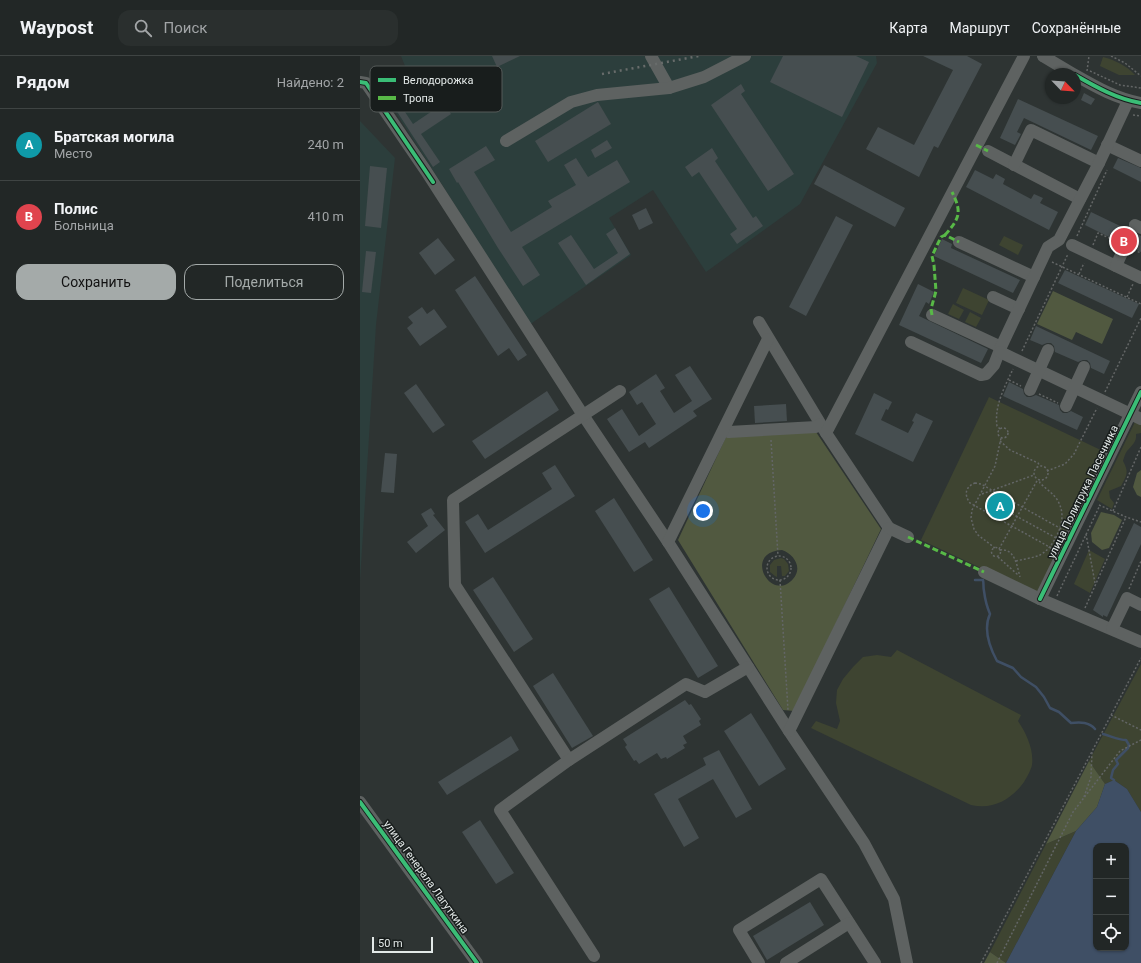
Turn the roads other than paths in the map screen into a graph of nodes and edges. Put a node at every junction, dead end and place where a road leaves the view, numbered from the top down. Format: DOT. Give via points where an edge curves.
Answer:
graph roads {
  1 [pos="651,56"];
  2 [pos="745,56"];
  3 [pos="1024,56"];
  4 [pos="1042,56"];
  5 [pos="1066,68"];
  6 [pos="1081,76"];
  7 [pos="360,82"];
  8 [pos="669,88"];
  9 [pos="370,89"];
  10 [pos="1128,101"];
  11 [pos="1141,103"];
  12 [pos="386,112"];
  13 [pos="506,141"];
  14 [pos="1107,145"];
  15 [pos="988,151"];
  16 [pos="1141,161"];
  17 [pos="1014,165"];
  18 [pos="1103,166"];
  19 [pos="1080,199"];
  20 [pos="960,242"];
  21 [pos="1072,246"];
  22 [pos="1125,246"];
  23 [pos="1116,266"];
  24 [pos="1034,277"];
  25 [pos="1141,278"];
  26 [pos="993,297"];
  27 [pos="1019,309"];
  28 [pos="932,315"];
  29 [pos="759,322"];
  30 [pos="768,339"];
  31 [pos="911,342"];
  32 [pos="1000,349"];
  33 [pos="1048,350"];
  34 [pos="1084,367"];
  35 [pos="1039,370"];
  36 [pos="1075,387"];
  37 [pos="1030,390"];
  38 [pos="620,391"];
  39 [pos="1141,392"];
  40 [pos="1066,406"];
  41 [pos="583,415"];
  42 [pos="1136,416"];
  43 [pos="724,429"];
  44 [pos="823,429"];
  45 [pos="889,528"];
  46 [pos="908,537"];
  47 [pos="668,542"];
  48 [pos="984,572"];
  49 [pos="1040,599"];
  50 [pos="1141,605"];
  51 [pos="1112,629"];
  52 [pos="1141,642"];
  53 [pos="748,667"];
  54 [pos="788,731"];
  55 [pos="569,760"];
  56 [pos="360,802"];
  57 [pos="849,923"];
  58 [pos="594,956"];
  59 [pos="477,963"];
  60 [pos="759,963"];
  61 [pos="786,963"];
  62 [pos="875,963"];
  63 [pos="907,963"];
  1 -- 8 [label="street"];
  2 -- 8 [label="street" via="704,78"];
  3 -- 44 [label="street"];
  4 -- 5 [label="street"];
  6 -- 10 [label="street" via="1110,94"];
  7 -- 9 [label="street" via="366,83"];
  8 -- 13 [label="street" via="597,95 571,102"];
  10 -- 11 [label="street"];
  10 -- 14 [label="street"];
  12 -- 41 [label="street"];
  14 -- 16 [label="street"];
  14 -- 18 [label="street"];
  15 -- 17 [label="street"];
  17 -- 18 [label="street" via="1031,130"];
  17 -- 19 [label="street"];
  18 -- 19 [label="street"];
  19 -- 24 [label="street" via="1059,240 1048,247"];
  20 -- 24 [label="street"];
  21 -- 23 [label="street"];
  22 -- 23 [label="street"];
  23 -- 25 [label="street"];
  24 -- 27 [label="street"];
  26 -- 27 [label="street"];
  27 -- 32 [label="street"];
  28 -- 32 [label="street"];
  29 -- 30 [label="street"];
  30 -- 43 [label="street"];
  30 -- 44 [label="street"];
  31 -- 32 [label="street" via="981,375 990,370"];
  32 -- 35 [label="street"];
  33 -- 35 [label="street"];
  34 -- 36 [label="street"];
  35 -- 36 [label="street"];
  35 -- 37 [label="street"];
  36 -- 40 [label="street"];
  36 -- 42 [label="street"];
  38 -- 41 [label="street"];
  39 -- 42 [label="street, улица Политрука Пасечника"];
  41 -- 47 [label="street"];
  41 -- 55 [label="street" via="453,500 455,585"];
  42 -- 49 [label="street, улица Политрука Пасечника" via="1089,500"];
  43 -- 44 [label="street" via="729,432 816,427"];
  43 -- 47 [label="street"];
  44 -- 45 [label="street"];
  45 -- 46 [label="street"];
  45 -- 54 [label="street"];
  47 -- 53 [label="street"];
  48 -- 49 [label="street"];
  49 -- 51 [label="street"];
  50 -- 51 [label="street" via="1127,598"];
  51 -- 52 [label="street"];
  53 -- 54 [label="street"];
  53 -- 55 [label="street" via="705,692 686,684"];
  54 -- 63 [label="street" via="864,843 894,899"];
  55 -- 58 [label="street" via="500,810"];
  56 -- 59 [label="street, улица Генерала Лагуткина"];
  57 -- 60 [label="street" via="821,879 739,930"];
  57 -- 61 [label="street"];
  57 -- 62 [label="street"];
}
